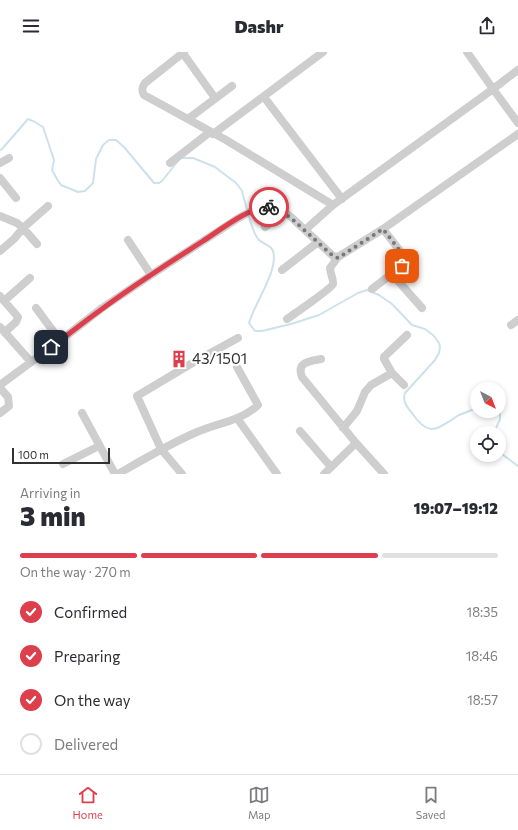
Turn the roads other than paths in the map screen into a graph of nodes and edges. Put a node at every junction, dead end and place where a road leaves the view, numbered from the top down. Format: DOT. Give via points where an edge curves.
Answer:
graph roads {
  1 [pos="183,52"];
  2 [pos="323,52"];
  3 [pos="460,52"];
  4 [pos="518,70"];
  5 [pos="232,86"];
  6 [pos="493,89"];
  7 [pos="215,98"];
  8 [pos="267,102"];
  9 [pos="188,120"];
  10 [pos="518,124"];
  11 [pos="211,133"];
  12 [pos="518,134"];
  13 [pos="9,158"];
  14 [pos="0,163"];
  15 [pos="170,163"];
  16 [pos="0,178"];
  17 [pos="16,198"];
  18 [pos="342,199"];
  19 [pos="333,205"];
  20 [pos="48,206"];
  21 [pos="284,212"];
  22 [pos="0,216"];
  23 [pos="265,227"];
  24 [pos="23,228"];
  25 [pos="383,229"];
  26 [pos="305,230"];
  27 [pos="128,240"];
  28 [pos="318,242"];
  29 [pos="37,244"];
  30 [pos="0,251"];
  31 [pos="338,258"];
  32 [pos="282,270"];
  33 [pos="392,274"];
  34 [pos="151,275"];
  35 [pos="30,278"];
  36 [pos="372,289"];
  37 [pos="2,299"];
  38 [pos="36,308"];
  39 [pos="422,308"];
  40 [pos="287,319"];
  41 [pos="2,330"];
  42 [pos="407,335"];
  43 [pos="238,338"];
  44 [pos="61,340"];
  45 [pos="321,359"];
  46 [pos="31,362"];
  47 [pos="237,367"];
  48 [pos="392,373"];
  49 [pos="404,385"];
  50 [pos="0,386"];
  51 [pos="0,413"];
  52 [pos="82,413"];
  53 [pos="237,418"];
  54 [pos="343,428"];
  55 [pos="300,431"];
  56 [pos="356,443"];
  57 [pos="100,446"];
  58 [pos="161,449"];
  59 [pos="63,464"];
  60 [pos="330,467"];
  61 [pos="117,474"];
  62 [pos="182,474"];
  63 [pos="277,474"];
  64 [pos="324,474"];
  65 [pos="384,474"];
  1 -- 7 [label="street"];
  1 -- 9 [label="street" via="145,83 142,91 146,97"];
  2 -- 11 [label="street"];
  3 -- 6 [label="street" via="467,52"];
  4 -- 6 [label="street"];
  5 -- 7 [label="street"];
  6 -- 10 [label="street"];
  6 -- 18 [label="street"];
  7 -- 9 [label="street"];
  8 -- 18 [label="street"];
  9 -- 11 [label="street"];
  11 -- 15 [label="street"];
  11 -- 19 [label="street"];
  12 -- 25 [label="street"];
  13 -- 14 [label="street"];
  16 -- 17 [label="street"];
  18 -- 19 [label="street"];
  19 -- 26 [label="street"];
  20 -- 24 [label="street"];
  21 -- 23 [label="street"];
  21 -- 26 [label="street"];
  21 -- 34 [label="street" via="264,206 257,208"];
  22 -- 24 [label="street"];
  24 -- 29 [label="street"];
  24 -- 30 [label="street"];
  25 -- 31 [label="street"];
  25 -- 33 [label="street" via="405,259"];
  26 -- 28 [label="street"];
  27 -- 34 [label="street"];
  28 -- 31 [label="street"];
  28 -- 32 [label="street"];
  31 -- 40 [label="street" via="330,268 332,285"];
  33 -- 36 [label="street"];
  33 -- 39 [label="street"];
  34 -- 44 [label="street"];
  35 -- 37 [label="street"];
  37 -- 41 [label="street" via="18,318"];
  38 -- 44 [label="street"];
  41 -- 46 [label="street"];
  42 -- 48 [label="street" via="384,357"];
  43 -- 58 [label="street" via="137,396"];
  44 -- 46 [label="street"];
  45 -- 54 [label="street" via="303,364 300,373"];
  46 -- 50 [label="street"];
  47 -- 53 [label="street" via="258,405"];
  48 -- 49 [label="street"];
  48 -- 54 [label="street" via="368,388 357,411"];
  50 -- 51 [label="street" via="8,397 9,406"];
  52 -- 57 [label="street"];
  53 -- 58 [label="street" via="197,432"];
  53 -- 63 [label="street"];
  54 -- 56 [label="street"];
  55 -- 60 [label="street"];
  56 -- 60 [label="street"];
  56 -- 65 [label="street"];
  57 -- 59 [label="street"];
  57 -- 61 [label="street"];
  58 -- 61 [label="street"];
  58 -- 62 [label="street"];
  60 -- 64 [label="street"];
}
